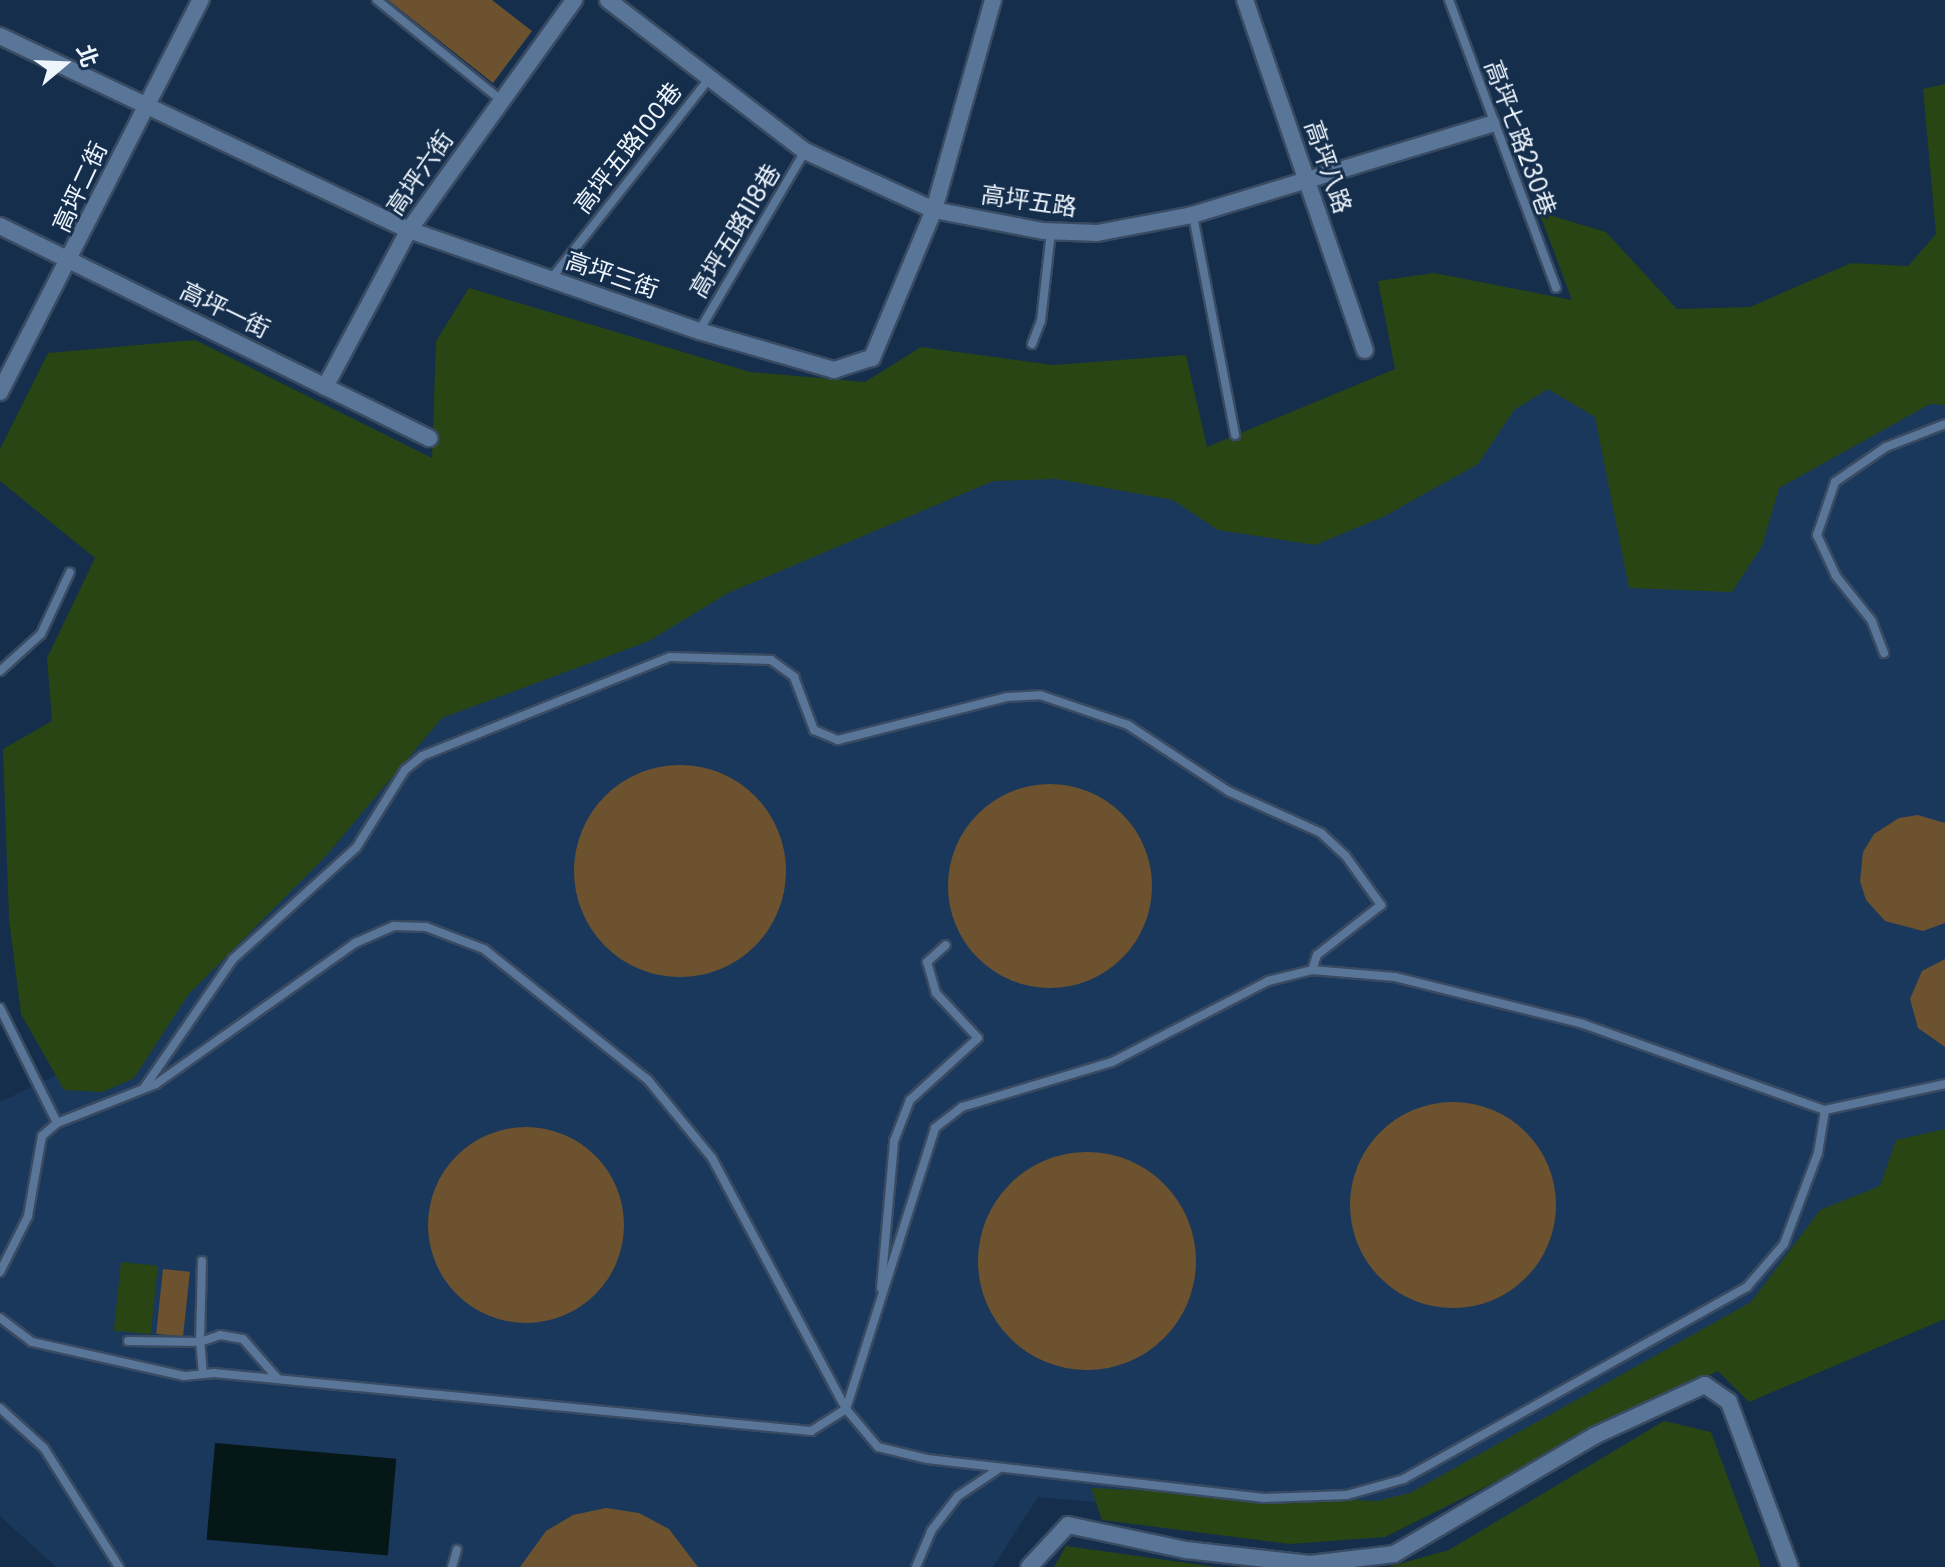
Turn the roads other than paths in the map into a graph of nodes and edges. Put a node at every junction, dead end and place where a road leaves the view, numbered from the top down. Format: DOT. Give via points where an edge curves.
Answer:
graph roads {
  1 [pos="201,0"];
  2 [pos="377,0"];
  3 [pos="574,0"];
  4 [pos="608,0"];
  5 [pos="993,0"];
  6 [pos="1245,0"];
  7 [pos="1449,0"];
  8 [pos="0,36"];
  9 [pos="708,80"];
  10 [pos="501,100"];
  11 [pos="142,109"];
  12 [pos="1492,124"];
  13 [pos="805,151"];
  14 [pos="1308,182"];
  15 [pos="934,210"];
  16 [pos="1192,215"];
  17 [pos="0,226"];
  18 [pos="409,230"];
  19 [pos="1051,231"];
  20 [pos="72,262"];
  21 [pos="550,279"];
  22 [pos="1556,288"];
  23 [pos="699,331"];
  24 [pos="1032,344"];
  25 [pos="1365,350"];
  26 [pos="325,387"];
  27 [pos="1,389"];
  28 [pos="1945,424"];
  29 [pos="1235,435"];
  30 [pos="429,438"];
  31 [pos="70,572"];
  32 [pos="1884,653"];
  33 [pos="0,671"];
  34 [pos="946,945"];
  35 [pos="1312,970"];
  36 [pos="0,1008"];
  37 [pos="1945,1084"];
  38 [pos="144,1089"];
  39 [pos="1825,1110"];
  40 [pos="57,1123"];
  41 [pos="202,1261"];
  42 [pos="0,1272"];
  43 [pos="879,1304"];
  44 [pos="0,1318"];
  45 [pos="128,1341"];
  46 [pos="200,1342"];
  47 [pos="203,1374"];
  48 [pos="279,1380"];
  49 [pos="0,1408"];
  50 [pos="846,1409"];
  51 [pos="1001,1467"];
  52 [pos="457,1550"];
  53 [pos="119,1567"];
  54 [pos="452,1567"];
  55 [pos="916,1567"];
  56 [pos="1029,1567"];
  57 [pos="1790,1567"];
  1 -- 11 [label="street, 高坪二街"];
  2 -- 10 [label="lane"];
  3 -- 10 [label="street, 高坪六街"];
  4 -- 9 [label="street, 高坪五路"];
  5 -- 15 [label="street, 高坪三街"];
  6 -- 14 [label="street, 高坪八路"];
  7 -- 12 [label="lane, 高坪七路230巷"];
  8 -- 11 [label="street, 高坪三街"];
  9 -- 13 [label="street, 高坪五路"];
  9 -- 21 [label="lane, 高坪五路100巷"];
  10 -- 18 [label="street, 高坪六街"];
  11 -- 18 [label="street, 高坪三街"];
  11 -- 20 [label="street, 高坪二街"];
  12 -- 14 [label="street, 高坪五路"];
  12 -- 22 [label="lane, 高坪七路230巷"];
  13 -- 15 [label="street, 高坪五路"];
  13 -- 23 [label="lane, 高坪五路118巷"];
  14 -- 16 [label="street, 高坪五路"];
  14 -- 25 [label="street, 高坪八路"];
  15 -- 19 [label="street, 高坪五路"];
  15 -- 23 [label="street, 高坪三街" via="872,358 834,370"];
  16 -- 19 [label="street, 高坪五路" via="1097,233"];
  16 -- 29 [label="lane"];
  17 -- 20 [label="street, 高坪一街"];
  18 -- 21 [label="street, 高坪三街"];
  18 -- 26 [label="street, 高坪六街"];
  19 -- 24 [label="lane" via="1041,321"];
  20 -- 26 [label="street, 高坪一街"];
  20 -- 27 [label="street, 高坪二街"];
  21 -- 23 [label="street, 高坪三街"];
  26 -- 30 [label="street, 高坪一街"];
  28 -- 32 [label="lane" via="1886,447 1835,482 1817,535 1836,576 1872,621"];
  31 -- 33 [label="lane" via="41,634"];
  34 -- 43 [label="lane" via="927,962 936,993 978,1038 910,1100 894,1141"];
  35 -- 38 [label="lane" via="1317,955 1381,905 1345,855 1321,833 1228,791 1128,725 1040,695 1007,697 838,740 814,730 794,677 771,660 670,657 422,756 405,770 356,848 233,959"];
  35 -- 39 [label="lane" via="1395,977 1583,1024"];
  35 -- 43 [label="lane" via="1268,981 1112,1062 962,1107 935,1128"];
  36 -- 40 [label="lane"];
  37 -- 39 [label="lane"];
  38 -- 40 [label="lane"];
  38 -- 50 [label="lane" via="355,943 394,926 426,927 484,949 648,1080 712,1158"];
  39 -- 51 [label="lane" via="1818,1153 1784,1244 1747,1287 1404,1479 1347,1495 1264,1498"];
  40 -- 42 [label="lane" via="42,1136 28,1216"];
  41 -- 46 [label="lane"];
  43 -- 50 [label="lane"];
  44 -- 47 [label="lane" via="32,1342 89,1359"];
  45 -- 46 [label="lane"];
  46 -- 47 [label="lane"];
  46 -- 48 [label="lane" via="220,1335 243,1339"];
  47 -- 48 [label="lane"];
  48 -- 50 [label="lane" via="811,1431"];
  49 -- 53 [label="lane" via="44,1448"];
  50 -- 51 [label="lane" via="878,1447"];
  51 -- 55 [label="lane" via="958,1496 931,1531"];
  52 -- 54 [label="lane"];
  56 -- 57 [label="street" via="1068,1525 1186,1550 1310,1564 1394,1554 1594,1436 1705,1385 1729,1402"];
}
